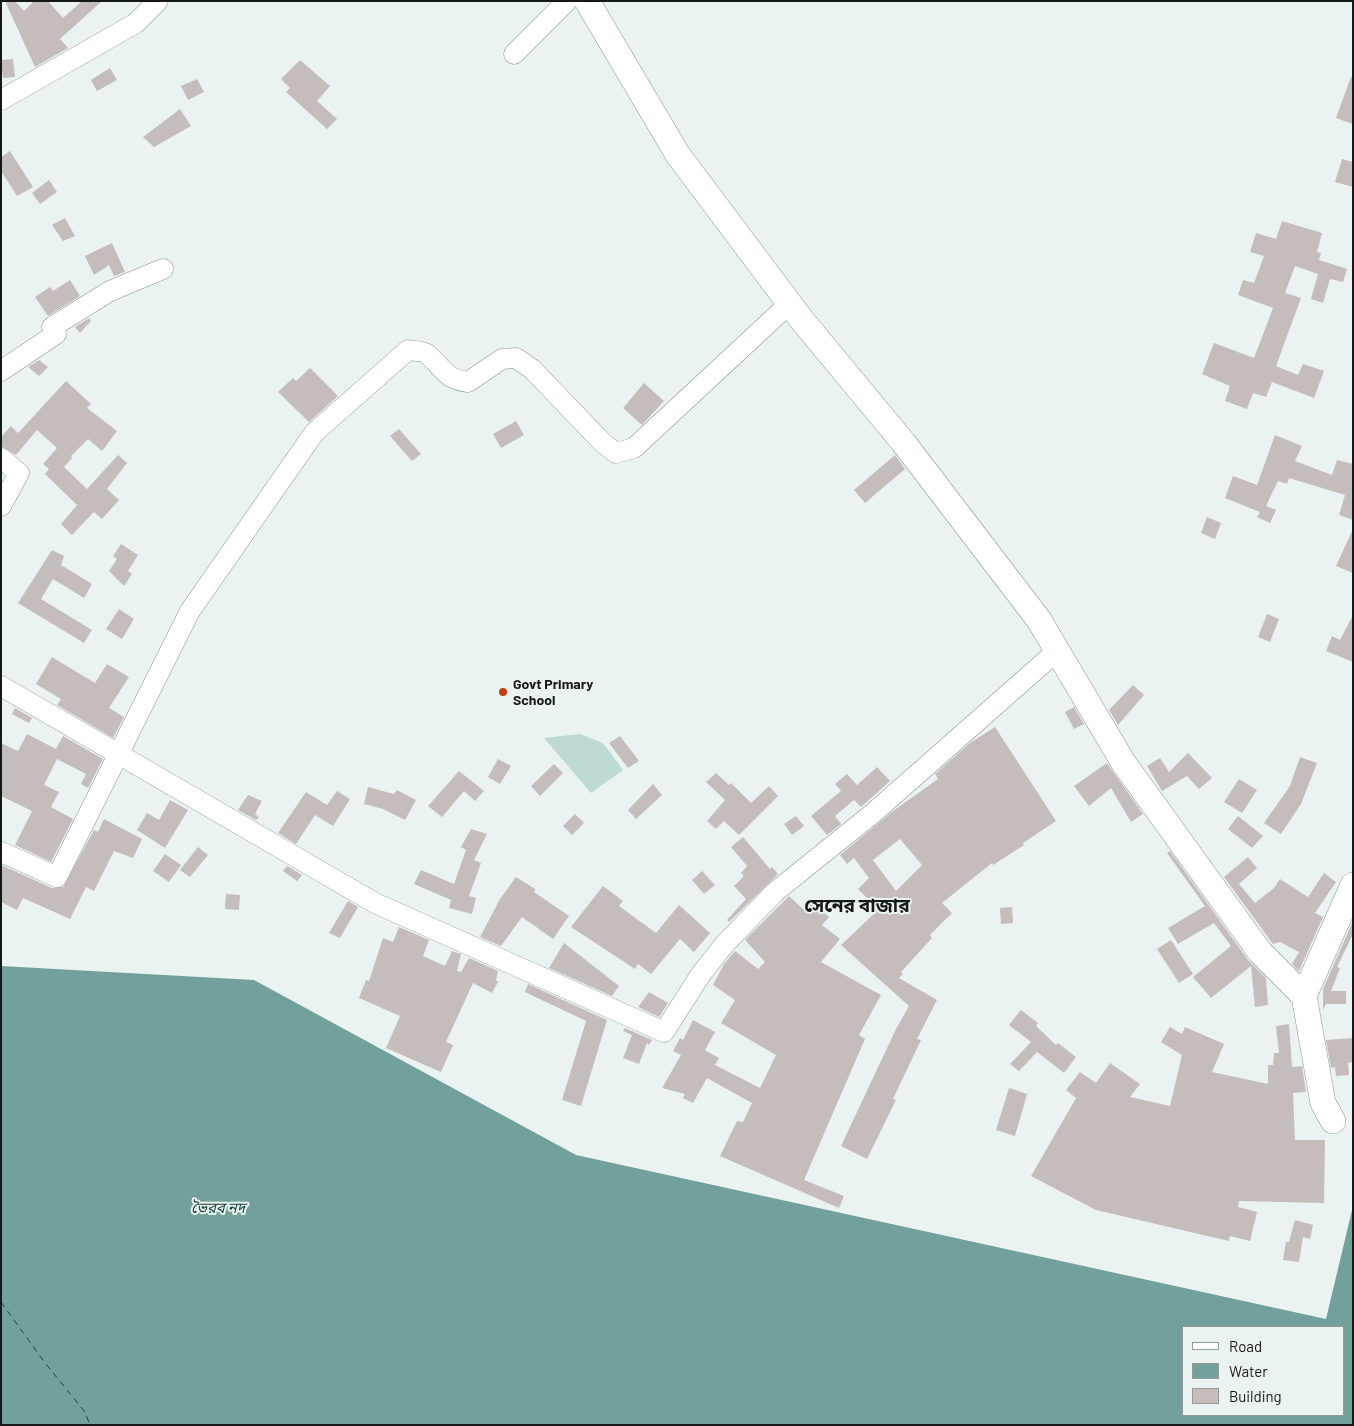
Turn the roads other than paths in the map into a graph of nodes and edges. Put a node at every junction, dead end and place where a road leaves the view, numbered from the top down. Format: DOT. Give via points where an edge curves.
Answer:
graph roads {
  1 [pos="158,1"];
  2 [pos="567,1"];
  3 [pos="587,1"];
  4 [pos="514,54"];
  5 [pos="1,100"];
  6 [pos="163,269"];
  7 [pos="789,304"];
  8 [pos="1,371"];
  9 [pos="1,458"];
  10 [pos="1,506"];
  11 [pos="1056,651"];
  12 [pos="1,686"];
  13 [pos="117,755"];
  14 [pos="1,852"];
  15 [pos="1353,886"];
  16 [pos="1304,996"];
  17 [pos="1334,1121"];
  1 -- 5 [label="street" via="136,23"];
  2 -- 4 [label="street"];
  3 -- 7 [label="main road" via="678,155"];
  6 -- 8 [label="street" via="110,291 52,327 56,334"];
  7 -- 11 [label="main road" via="903,442 1039,620"];
  7 -- 13 [label="street" via="634,448 616,453 532,369 516,358 502,359 468,382 456,381 426,353 408,350 314,432 190,611"];
  9 -- 10 [label="street" via="20,474"];
  11 -- 13 [label="street" via="872,814 775,892 718,952 664,1032 374,903"];
  11 -- 16 [label="main road" via="1129,770 1260,952"];
  12 -- 13 [label="street"];
  13 -- 14 [label="street" via="58,877"];
  15 -- 16 [label="main road"];
  16 -- 17 [label="main road" via="1323,1103"];
}
